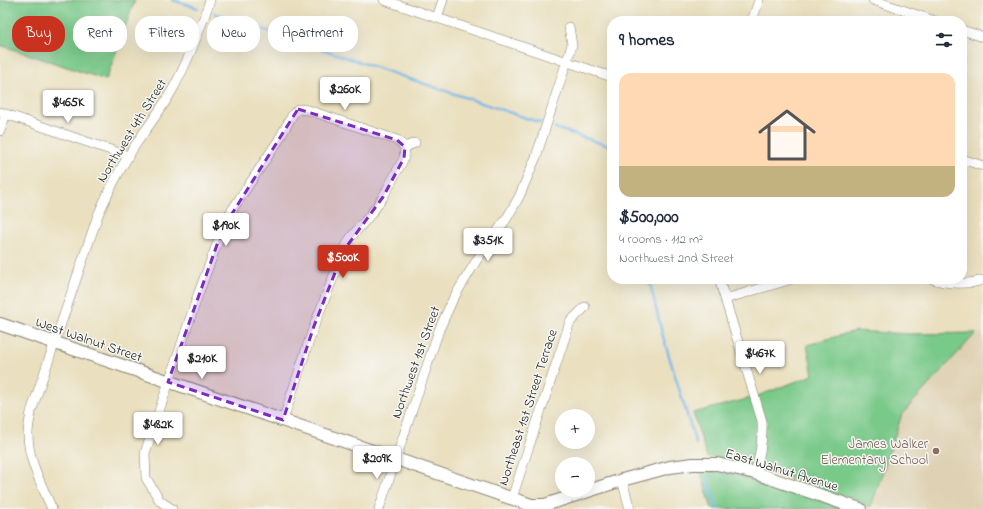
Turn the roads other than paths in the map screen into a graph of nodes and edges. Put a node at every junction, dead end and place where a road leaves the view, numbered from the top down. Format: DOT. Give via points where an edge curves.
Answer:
graph roads {
  1 [pos="210,0"];
  2 [pos="384,0"];
  3 [pos="443,0"];
  4 [pos="759,0"];
  5 [pos="879,1"];
  6 [pos="754,16"];
  7 [pos="921,16"];
  8 [pos="437,17"];
  9 [pos="569,27"];
  10 [pos="967,32"];
  11 [pos="983,37"];
  12 [pos="567,62"];
  13 [pos="607,75"];
  14 [pos="3,113"];
  15 [pos="0,131"];
  16 [pos="415,143"];
  17 [pos="405,147"];
  18 [pos="128,156"];
  19 [pos="967,161"];
  20 [pos="983,166"];
  21 [pos="983,280"];
  22 [pos="967,282"];
  23 [pos="720,284"];
  24 [pos="775,284"];
  25 [pos="725,299"];
  26 [pos="585,307"];
  27 [pos="0,324"];
  28 [pos="55,343"];
  29 [pos="168,382"];
  30 [pos="283,420"];
  31 [pos="396,458"];
  32 [pos="755,473"];
  33 [pos="622,480"];
  34 [pos="512,498"];
  35 [pos="52,509"];
  36 [pos="172,509"];
  37 [pos="379,509"];
  38 [pos="630,509"];
  39 [pos="860,509"];
  1 -- 18 [label="street, Northwest 4th Street" via="189,57 174,88"];
  2 -- 8 [label="street"];
  3 -- 8 [label="street"];
  4 -- 6 [label="street"];
  5 -- 7 [label="street"];
  8 -- 12 [label="street"];
  9 -- 12 [label="street, Northwest 1st Street" via="572,46"];
  10 -- 11 [label="street"];
  12 -- 13 [label="street"];
  12 -- 31 [label="street, Northwest 1st Street" via="536,156 518,197 507,218 453,299 439,330"];
  14 -- 15 [label="street"];
  14 -- 18 [label="street"];
  16 -- 17 [label="street"];
  17 -- 29 [label="street" via="397,140 298,108 230,213"];
  17 -- 30 [label="street" via="404,158 383,197 351,237 342,255 314,326"];
  18 -- 28 [label="street, Northwest 4th Street" via="98,215"];
  19 -- 20 [label="street"];
  21 -- 22 [label="street"];
  23 -- 25 [label="street"];
  24 -- 25 [label="street"];
  25 -- 32 [label="street" via="762,421 761,453"];
  26 -- 34 [label="street, Northeast 1st Street Terrace" via="570,322"];
  27 -- 28 [label="street, West Walnut Street"];
  28 -- 29 [label="street, West Walnut Street"];
  28 -- 35 [label="street, Northwest 4th Street" via="31,412 28,432 34,468"];
  29 -- 30 [label="street, West Walnut Street"];
  29 -- 36 [label="street" via="144,453 146,478 160,501"];
  30 -- 31 [label="street, West Walnut Street"];
  31 -- 34 [label="street, East Walnut Avenue"];
  31 -- 37 [label="street, Northwest 1st Street"];
  32 -- 33 [label="street, East Walnut Avenue" via="717,464 693,464 670,467"];
  32 -- 39 [label="street, East Walnut Avenue"];
  33 -- 34 [label="street, East Walnut Avenue" via="545,505 530,505"];
  33 -- 38 [label="street"];
}
